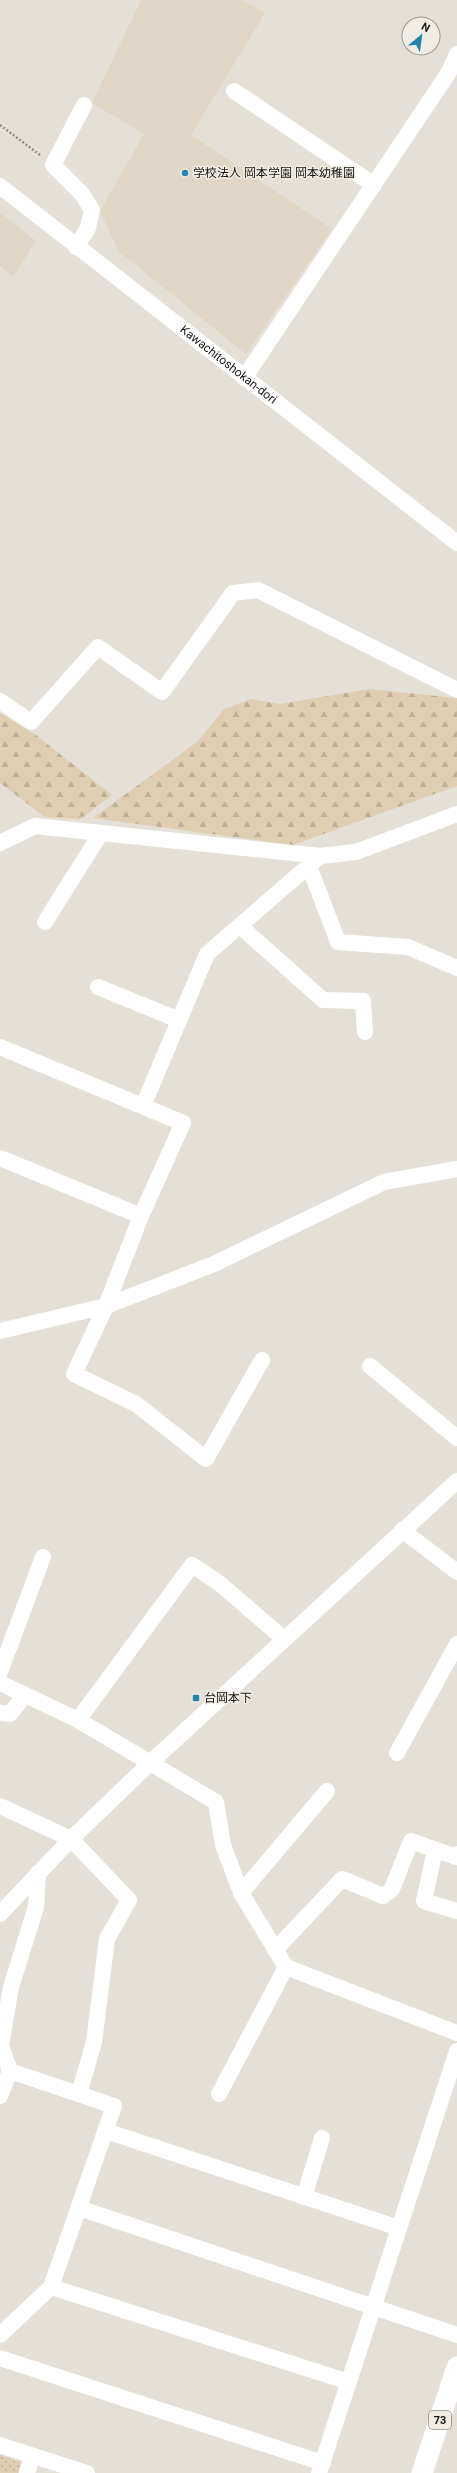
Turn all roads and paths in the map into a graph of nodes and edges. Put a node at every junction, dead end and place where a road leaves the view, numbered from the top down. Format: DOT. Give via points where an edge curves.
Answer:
graph roads {
  1 [pos="457,54"];
  2 [pos="234,91"];
  3 [pos="84,105"];
  4 [pos="0,125"];
  5 [pos="53,165"];
  6 [pos="374,185"];
  7 [pos="0,186"];
  8 [pos="76,247"];
  9 [pos="244,378"];
  10 [pos="457,543"];
  11 [pos="457,690"];
  12 [pos="0,701"];
  13 [pos="457,814"];
  14 [pos="101,833"];
  15 [pos="0,843"];
  16 [pos="314,861"];
  17 [pos="45,922"];
  18 [pos="240,926"];
  19 [pos="457,968"];
  20 [pos="98,987"];
  21 [pos="179,1020"];
  22 [pos="365,1032"];
  23 [pos="0,1047"];
  24 [pos="143,1106"];
  25 [pos="0,1158"];
  26 [pos="457,1169"];
  27 [pos="140,1216"];
  28 [pos="106,1306"];
  29 [pos="0,1331"];
  30 [pos="262,1360"];
  31 [pos="370,1366"];
  32 [pos="457,1438"];
  33 [pos="457,1481"];
  34 [pos="402,1530"];
  35 [pos="43,1558"];
  36 [pos="457,1572"];
  37 [pos="284,1639"];
  38 [pos="457,1644"];
  39 [pos="0,1672"];
  40 [pos="0,1683"];
  41 [pos="25,1695"];
  42 [pos="0,1714"];
  43 [pos="78,1720"];
  44 [pos="397,1753"];
  45 [pos="150,1763"];
  46 [pos="327,1791"];
  47 [pos="0,1806"];
  48 [pos="71,1839"];
  49 [pos="435,1850"];
  50 [pos="457,1854"];
  51 [pos="38,1873"];
  52 [pos="242,1893"];
  53 [pos="457,1911"];
  54 [pos="0,1914"];
  55 [pos="275,1950"];
  56 [pos="286,1967"];
  57 [pos="457,2033"];
  58 [pos="457,2051"];
  59 [pos="10,2071"];
  60 [pos="79,2094"];
  61 [pos="219,2094"];
  62 [pos="0,2096"];
  63 [pos="106,2130"];
  64 [pos="322,2138"];
  65 [pos="304,2197"];
  66 [pos="79,2208"];
  67 [pos="399,2228"];
  68 [pos="51,2287"];
  69 [pos="374,2306"];
  70 [pos="457,2335"];
  71 [pos="0,2336"];
  72 [pos="0,2358"];
  73 [pos="456,2372"];
  74 [pos="349,2382"];
  75 [pos="0,2445"];
  76 [pos="32,2456"];
  77 [pos="321,2468"];
  78 [pos="27,2473"];
  79 [pos="87,2473"];
  80 [pos="422,2473"];
  1 -- 6 [label="street" via="449,72"];
  2 -- 6 [label="street"];
  3 -- 5 [label="street"];
  4 -- 5 [label="path"];
  5 -- 8 [label="street" via="82,194 92,210 88,228"];
  6 -- 9 [label="street"];
  7 -- 8 [label="street, Kawachitoshokan-dori"];
  8 -- 9 [label="street, Kawachitoshokan-dori"];
  9 -- 10 [label="street, Kawachitoshokan-dori"];
  11 -- 12 [label="street" via="258,590 234,593 162,692 98,647 32,722"];
  13 -- 16 [label="street" via="356,852"];
  14 -- 15 [label="street" via="35,826"];
  14 -- 16 [label="street"];
  14 -- 17 [label="street"];
  16 -- 18 [label="street"];
  16 -- 19 [label="street" via="338,942 408,947"];
  18 -- 21 [label="street" via="207,954"];
  18 -- 22 [label="street" via="323,1000 363,1001"];
  20 -- 21 [label="street"];
  21 -- 24 [label="street"];
  23 -- 24 [label="street"];
  24 -- 27 [label="street" via="183,1123"];
  25 -- 27 [label="street"];
  26 -- 28 [label="street" via="384,1182 214,1264"];
  27 -- 28 [label="street"];
  28 -- 29 [label="street"];
  28 -- 30 [label="street" via="74,1374 136,1404 206,1459"];
  31 -- 32 [label="street"];
  33 -- 34 [label="street"];
  34 -- 36 [label="street"];
  34 -- 37 [label="street"];
  35 -- 39 [label="street"];
  37 -- 43 [label="street" via="219,1583 192,1565"];
  37 -- 45 [label="street"];
  38 -- 44 [label="street"];
  40 -- 41 [label="street"];
  41 -- 42 [label="street" via="10,1714"];
  41 -- 43 [label="street"];
  43 -- 45 [label="street"];
  45 -- 48 [label="street"];
  45 -- 52 [label="street" via="216,1802 223,1845"];
  46 -- 52 [label="street"];
  47 -- 48 [label="street"];
  48 -- 51 [label="street"];
  48 -- 60 [label="street" via="129,1900 107,1939 94,2042"];
  49 -- 50 [label="street" via="456,1857"];
  49 -- 53 [label="street" via="424,1901"];
  49 -- 55 [label="street" via="411,1841 392,1889 383,1896 342,1879"];
  51 -- 54 [label="street"];
  51 -- 59 [label="street" via="36,1907 12,1987 1,2046"];
  52 -- 55 [label="street"];
  55 -- 56 [label="street"];
  56 -- 57 [label="street"];
  56 -- 61 [label="street"];
  58 -- 67 [label="street"];
  59 -- 60 [label="street"];
  59 -- 62 [label="street"];
  60 -- 63 [label="street" via="114,2106"];
  63 -- 65 [label="street"];
  63 -- 66 [label="street"];
  64 -- 65 [label="street"];
  65 -- 67 [label="street"];
  66 -- 68 [label="street"];
  66 -- 69 [label="street"];
  67 -- 69 [label="street"];
  68 -- 71 [label="street"];
  68 -- 74 [label="street"];
  69 -- 70 [label="street"];
  69 -- 74 [label="street"];
  72 -- 77 [label="street"];
  73 -- 80 [label="main road, 73"];
  74 -- 77 [label="street"];
  75 -- 76 [label="street"];
  76 -- 78 [label="street"];
  76 -- 79 [label="street"];
}
